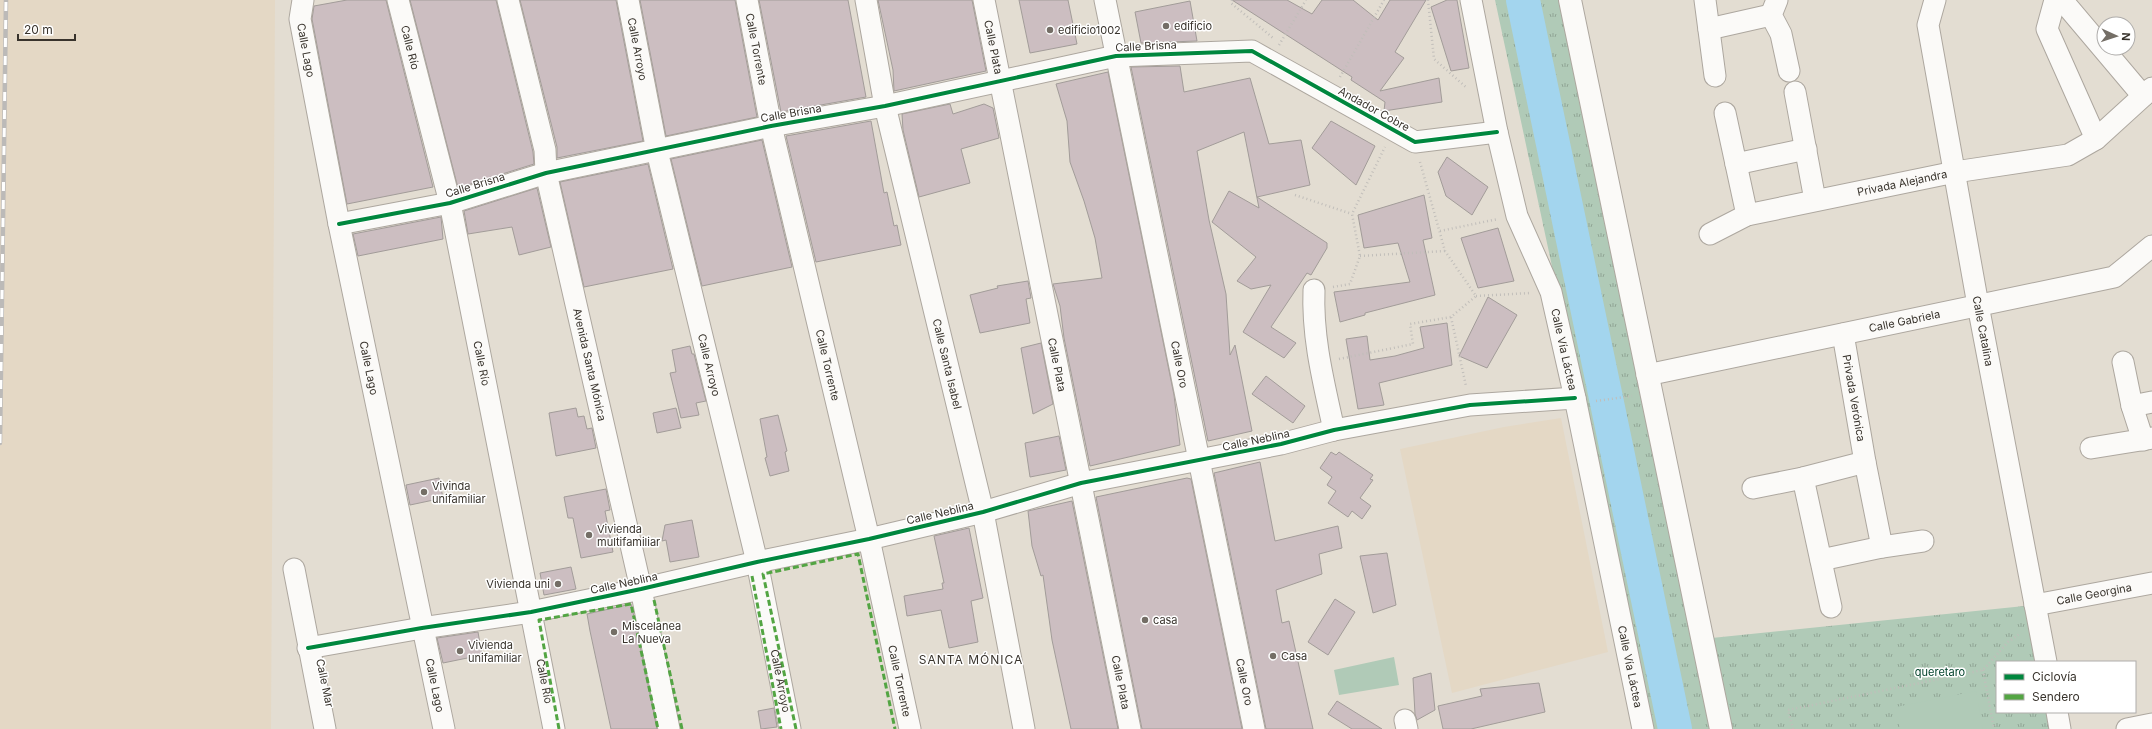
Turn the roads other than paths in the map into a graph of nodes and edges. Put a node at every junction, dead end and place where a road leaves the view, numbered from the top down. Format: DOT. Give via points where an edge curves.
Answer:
graph roads {
  1 [pos="398,0"];
  2 [pos="508,0"];
  3 [pos="628,0"];
  4 [pos="748,0"];
  5 [pos="866,0"];
  6 [pos="984,0"];
  7 [pos="1105,0"];
  8 [pos="1471,0"];
  9 [pos="1704,0"];
  10 [pos="1935,0"];
  11 [pos="2055,0"];
  12 [pos="2062,0"];
  13 [pos="1573,1"];
  14 [pos="302,3"];
  15 [pos="1774,7"];
  16 [pos="1709,29"];
  17 [pos="1267,52"];
  18 [pos="1116,56"];
  19 [pos="1789,71"];
  20 [pos="1715,76"];
  21 [pos="1001,82"];
  22 [pos="1795,92"];
  23 [pos="2147,92"];
  24 [pos="885,106"];
  25 [pos="1725,113"];
  26 [pos="771,126"];
  27 [pos="1497,132"];
  28 [pos="2096,139"];
  29 [pos="1806,149"];
  30 [pos="657,151"];
  31 [pos="1736,164"];
  32 [pos="1955,172"];
  33 [pos="546,173"];
  34 [pos="1816,200"];
  35 [pos="450,203"];
  36 [pos="1747,215"];
  37 [pos="339,224"];
  38 [pos="1710,234"];
  39 [pos="2152,246"];
  40 [pos="1314,290"];
  41 [pos="1978,305"];
  42 [pos="1843,334"];
  43 [pos="2123,362"];
  44 [pos="1647,375"];
  45 [pos="1576,398"];
  46 [pos="2152,402"];
  47 [pos="2132,406"];
  48 [pos="1334,430"];
  49 [pos="2148,439"];
  50 [pos="2091,448"];
  51 [pos="1198,460"];
  52 [pos="1865,462"];
  53 [pos="1804,478"];
  54 [pos="1081,483"];
  55 [pos="1753,488"];
  56 [pos="983,512"];
  57 [pos="870,539"];
  58 [pos="1923,541"];
  59 [pos="1882,547"];
  60 [pos="1821,560"];
  61 [pos="756,562"];
  62 [pos="294,569"];
  63 [pos="2152,583"];
  64 [pos="641,589"];
  65 [pos="1831,607"];
  66 [pos="531,612"];
  67 [pos="2036,614"];
  68 [pos="422,628"];
  69 [pos="308,648"];
  70 [pos="2046,661"];
  71 [pos="2056,713"];
  72 [pos="2152,724"];
  73 [pos="325,729"];
  74 [pos="444,729"];
  75 [pos="554,729"];
  76 [pos="669,729"];
  77 [pos="790,729"];
  78 [pos="910,729"];
  79 [pos="1024,729"];
  80 [pos="1130,729"];
  81 [pos="1254,729"];
  82 [pos="1643,729"];
  83 [pos="1721,729"];
  84 [pos="2060,729"];
  85 [pos="2127,729"];
  1 -- 35 [label="street, Calle Río"];
  2 -- 33 [label="street, Avenida Santa Mónica" via="545,150"];
  3 -- 30 [label="street, Calle Arroyo"];
  4 -- 26 [label="street, Calle Torrente"];
  5 -- 24 [label="street, Calle Santa Isabel"];
  6 -- 21 [label="street, Calle Plata"];
  7 -- 18 [label="street, Calle Oro"];
  8 -- 27 [label="street, Calle Vía Láctea"];
  9 -- 16 [label="street"];
  10 -- 32 [label="street, Calle Catalina" via="1928,25"];
  11 -- 28 [label="street" via="2047,29"];
  12 -- 23 [label="street, Privada Alejandra"];
  13 -- 44 [label="street"];
  14 -- 37 [label="street, Calle Lago" via="300,18"];
  15 -- 16 [label="street"];
  15 -- 19 [label="street"];
  16 -- 20 [label="street"];
  17 -- 18 [label="street, Calle Brisna"];
  17 -- 27 [label="street, Andador Cobre" via="1330,95 1415,142"];
  18 -- 21 [label="street, Calle Brisna"];
  18 -- 51 [label="street, Calle Oro"];
  21 -- 24 [label="street, Calle Brisna"];
  21 -- 54 [label="street, Calle Plata"];
  22 -- 29 [label="street"];
  23 -- 28 [label="street, Privada Alejandra"];
  24 -- 26 [label="street, Calle Brisna"];
  24 -- 56 [label="street, Calle Santa Isabel"];
  25 -- 31 [label="street"];
  26 -- 30 [label="street, Calle Brisna"];
  26 -- 57 [label="street, Calle Torrente"];
  27 -- 45 [label="street, Calle Vía Láctea" via="1517,216 1551,292"];
  28 -- 32 [label="street, Privada Alejandra" via="2068,155"];
  29 -- 31 [label="street"];
  29 -- 34 [label="street"];
  30 -- 33 [label="street, Calle Brisna"];
  30 -- 61 [label="street, Calle Arroyo"];
  31 -- 36 [label="street"];
  32 -- 34 [label="street, Privada Alejandra"];
  32 -- 41 [label="street, Calle Catalina"];
  33 -- 35 [label="street, Calle Brisna"];
  33 -- 64 [label="street, Avenida Santa Mónica"];
  34 -- 36 [label="street, Privada Alejandra"];
  35 -- 37 [label="street, Calle Brisna"];
  35 -- 66 [label="street, Calle Río"];
  36 -- 38 [label="street, Privada Alejandra"];
  37 -- 68 [label="street, Calle Lago"];
  39 -- 41 [label="street, Calle Gabriela" via="2114,277"];
  40 -- 48 [label="street" via="1313,317"];
  41 -- 42 [label="street, Calle Gabriela"];
  41 -- 67 [label="street, Calle Catalina"];
  42 -- 44 [label="street, Calle Gabriela"];
  42 -- 52 [label="street, Privada Verónica"];
  43 -- 47 [label="street"];
  44 -- 83 [label="street"];
  45 -- 48 [label="street, Calle Neblina" via="1470,405"];
  45 -- 82 [label="street, Calle Vía Láctea"];
  46 -- 47 [label="street"];
  47 -- 49 [label="street"];
  48 -- 51 [label="street, Calle Neblina" via="1281,444"];
  49 -- 50 [label="street"];
  51 -- 54 [label="street, Calle Neblina"];
  51 -- 81 [label="street, Calle Oro"];
  52 -- 53 [label="street"];
  52 -- 59 [label="street, Privada Verónica"];
  53 -- 55 [label="street"];
  53 -- 60 [label="street"];
  54 -- 56 [label="street, Calle Neblina"];
  54 -- 80 [label="street, Calle Plata"];
  56 -- 57 [label="street, Calle Neblina"];
  56 -- 79 [label="street, Calle Santa Isabel"];
  57 -- 61 [label="street, Calle Neblina"];
  57 -- 78 [label="street, Calle Torrente"];
  58 -- 59 [label="street"];
  59 -- 60 [label="street"];
  60 -- 65 [label="street"];
  61 -- 64 [label="street, Calle Neblina"];
  61 -- 77 [label="street, Calle Arroyo"];
  62 -- 69 [label="street, Calle Mar"];
  63 -- 67 [label="street, Calle Georgina"];
  64 -- 66 [label="street, Calle Neblina"];
  64 -- 76 [label="street, Avenida Santa Mónica"];
  66 -- 68 [label="street, Calle Neblina"];
  66 -- 75 [label="street, Calle Río"];
  67 -- 70 [label="street, Calle Catalina"];
  68 -- 69 [label="street, Calle Neblina"];
  68 -- 74 [label="street, Calle Lago"];
  69 -- 73 [label="street, Calle Mar"];
  71 -- 84 [label="street"];
  72 -- 85 [label="street"];
}
